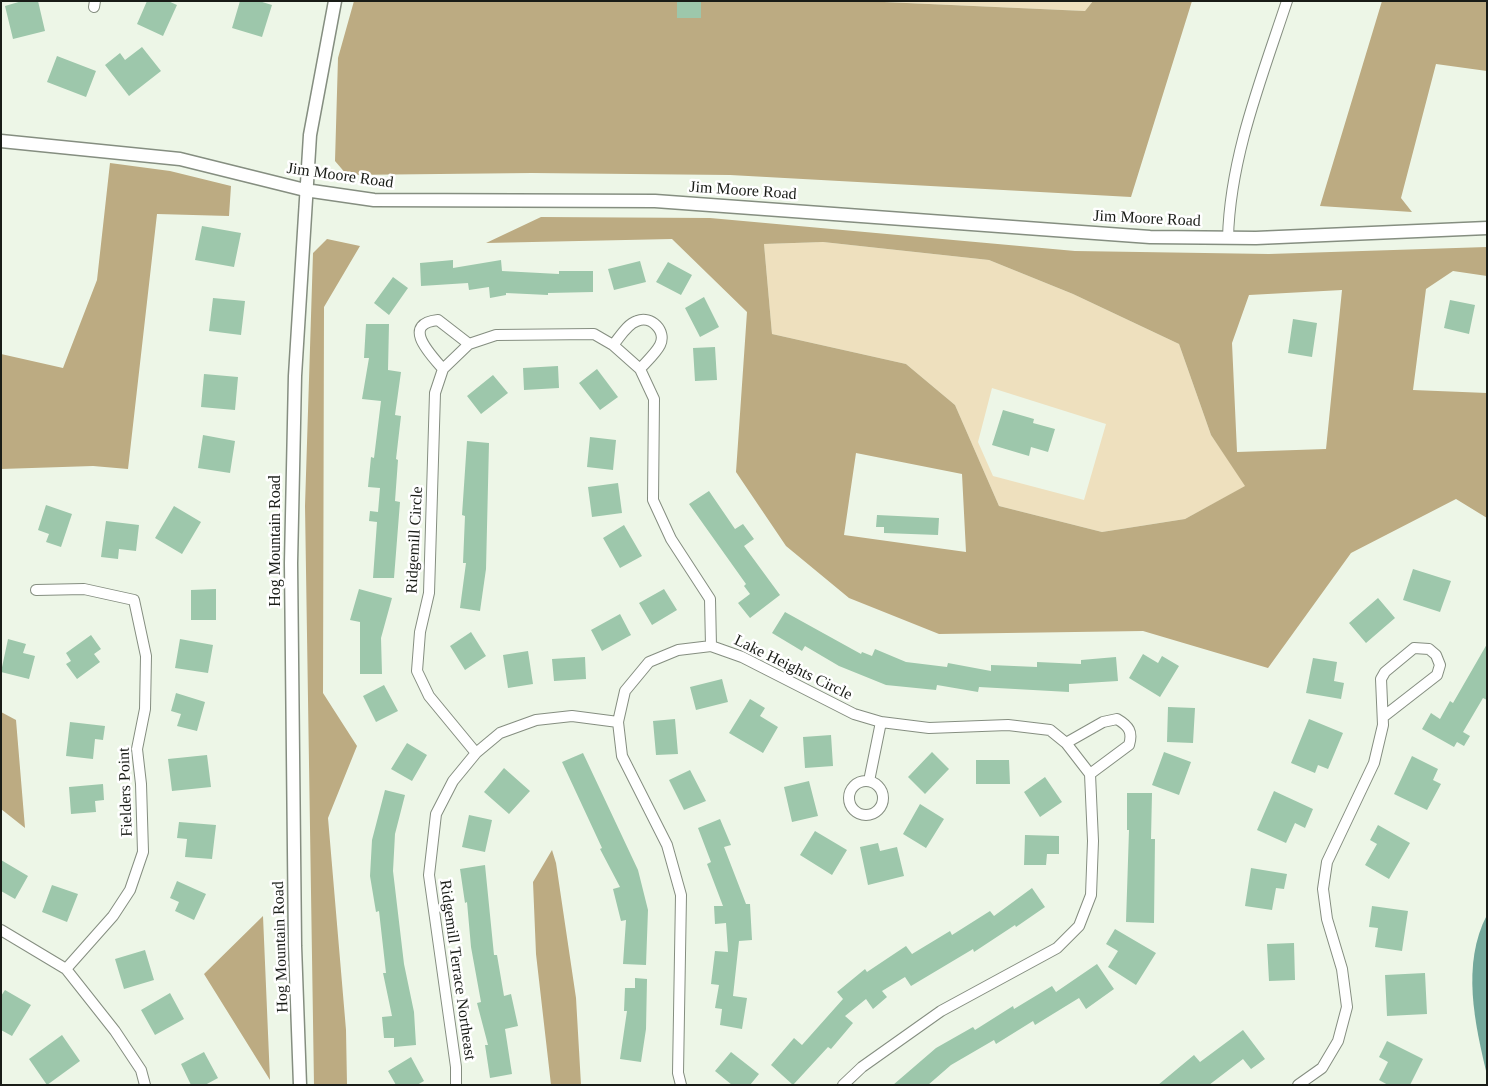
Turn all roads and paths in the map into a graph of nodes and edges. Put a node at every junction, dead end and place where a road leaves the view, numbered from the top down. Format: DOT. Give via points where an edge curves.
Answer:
graph roads {
  1 [pos="335,1"];
  2 [pos="1287,1"];
  3 [pos="1,141"];
  4 [pos="305,190"];
  5 [pos="1487,228"];
  6 [pos="1228,238"];
  7 [pos="469,344"];
  8 [pos="613,345"];
  9 [pos="443,369"];
  10 [pos="640,369"];
  11 [pos="36,590"];
  12 [pos="711,646"];
  13 [pos="1383,717"];
  14 [pos="618,722"];
  15 [pos="881,722"];
  16 [pos="1066,743"];
  17 [pos="476,753"];
  18 [pos="1090,774"];
  19 [pos="869,781"];
  20 [pos="1,930"];
  21 [pos="66,969"];
  22 [pos="145,1085"];
  23 [pos="300,1085"];
  24 [pos="456,1085"];
  25 [pos="681,1085"];
  26 [pos="843,1085"];
  27 [pos="1298,1085"];
  1 -- 4 [label="street, Hog Mountain Road" via="310,135"];
  2 -- 6 [label="street" via="1244,141 1229,205"];
  3 -- 4 [label="street, Jim Moore Road" via="180,159"];
  4 -- 6 [label="street, Jim Moore Road" via="374,200 655,201 1150,237"];
  4 -- 23 [label="street, Hog Mountain Road" via="295,376 291,563 295,946"];
  5 -- 6 [label="street, Jim Moore Road"];
  7 -- 8 [label="street, Ridgemill Circle" via="496,335 594,334"];
  7 -- 9 [label="street, Ridgemill Circle"];
  7 -- 9 [label="street" via="438,320 422,326 420,342"];
  8 -- 10 [label="street, Ridgemill Circle"];
  8 -- 10 [label="street" via="635,321 644,319 658,326 662,336 660,345"];
  9 -- 17 [label="street, Ridgemill Circle" via="435,393 429,593 420,632 417,671 429,696"];
  10 -- 12 [label="street, Ridgemill Circle" via="654,399 653,500 671,539 710,599"];
  11 -- 21 [label="street, Fielders Point" via="84,589 134,600 146,656 144,708 137,749 142,784 143,852 130,890 113,916"];
  12 -- 14 [label="street, Lake Heights Circle" via="678,650 649,662 625,691"];
  12 -- 15 [label="street, Lake Heights Circle" via="742,657 854,714"];
  13 -- 13 [label="street" via="1381,679 1385,672 1414,648 1429,649 1440,664 1437,675"];
  13 -- 27 [label="street" via="1374,763 1327,862 1323,889 1327,919 1342,969 1347,1007 1338,1041 1322,1068"];
  14 -- 17 [label="street, Ridgemill Terrace Northeast" via="572,716 536,720 500,733"];
  14 -- 25 [label="street, Lake Heights Circle" via="622,756 667,845 681,894 678,1073"];
  15 -- 16 [label="street, Lake Heights Circle" via="929,728 1008,725 1050,730"];
  15 -- 19 [label="street"];
  16 -- 18 [label="street, Lake Heights Circle"];
  16 -- 18 [label="street" via="1103,722 1117,719 1127,725 1132,736 1130,745"];
  17 -- 24 [label="street, Ridgemill Terrace Northeast" via="454,781 436,814 429,875"];
  18 -- 26 [label="street" via="1091,895 1079,926 1056,948 942,1011 862,1067"];
  20 -- 21 [label="street"];
  21 -- 22 [label="street" via="115,1031 140,1070"];
}
